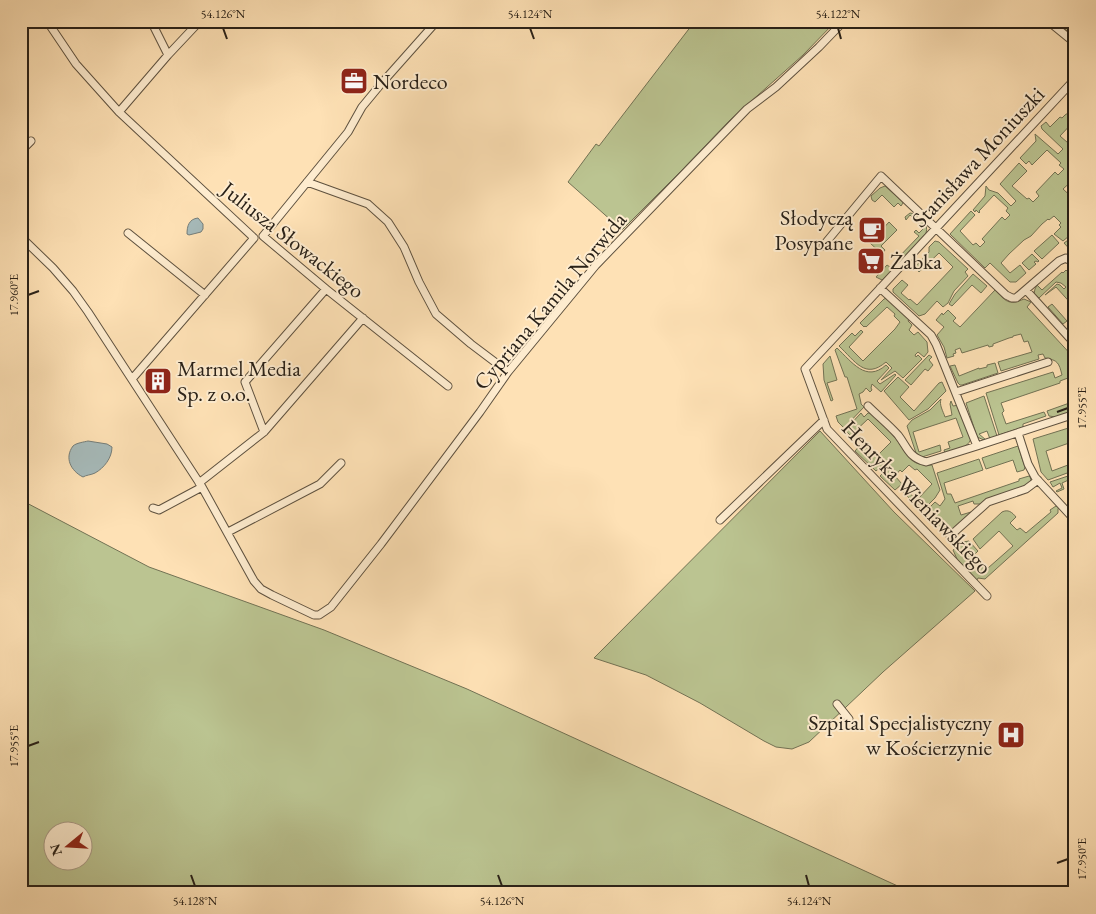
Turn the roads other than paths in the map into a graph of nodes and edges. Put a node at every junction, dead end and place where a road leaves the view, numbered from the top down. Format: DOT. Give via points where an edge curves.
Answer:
graph roads {
  1 [pos="47,21"];
  2 [pos="151,21"];
  3 [pos="200,21"];
  4 [pos="437,21"];
  5 [pos="844,21"];
  6 [pos="1048,21"];
  7 [pos="1075,43"];
  8 [pos="168,55"];
  9 [pos="1075,79"];
  10 [pos="119,112"];
  11 [pos="31,141"];
  12 [pos="21,151"];
  13 [pos="307,182"];
  14 [pos="936,228"];
  15 [pos="128,233"];
  16 [pos="21,236"];
  17 [pos="263,236"];
  18 [pos="254,238"];
  19 [pos="823,246"];
  20 [pos="1075,264"];
  21 [pos="880,288"];
  22 [pos="326,289"];
  23 [pos="1026,290"];
  24 [pos="205,295"];
  25 [pos="363,318"];
  26 [pos="1075,344"];
  27 [pos="1048,362"];
  28 [pos="805,369"];
  29 [pos="508,372"];
  30 [pos="132,379"];
  31 [pos="448,386"];
  32 [pos="956,392"];
  33 [pos="868,406"];
  34 [pos="1075,414"];
  35 [pos="824,420"];
  36 [pos="264,432"];
  37 [pos="1018,433"];
  38 [pos="977,446"];
  39 [pos="341,463"];
  40 [pos="1038,480"];
  41 [pos="200,485"];
  42 [pos="153,508"];
  43 [pos="1073,518"];
  44 [pos="720,520"];
  45 [pos="228,532"];
  46 [pos="950,536"];
  47 [pos="987,596"];
  48 [pos="837,704"];
  49 [pos="850,720"];
  1 -- 10 [label="street, Juliusza Słowackiego" via="76,64"];
  2 -- 8 [label="street"];
  3 -- 8 [label="street"];
  4 -- 13 [label="street" via="362,107 348,132"];
  5 -- 29 [label="street, Cypriana Kamila Norwida" via="776,87 747,109 596,265"];
  6 -- 7 [label="street"];
  8 -- 10 [label="street"];
  9 -- 14 [label="street, Stanisława Moniuszki"];
  10 -- 18 [label="street, Juliusza Słowackiego"];
  11 -- 12 [label="street"];
  13 -- 17 [label="street"];
  13 -- 29 [label="street" via="368,204 388,222 404,247 436,314"];
  14 -- 19 [label="street" via="881,176"];
  14 -- 21 [label="street, Stanisława Moniuszki"];
  14 -- 23 [label="street" via="1006,296 1016,298"];
  15 -- 24 [label="street"];
  16 -- 30 [label="street" via="73,291"];
  17 -- 18 [label="street, Juliusza Słowackiego"];
  17 -- 22 [label="street, Juliusza Słowackiego"];
  18 -- 24 [label="street"];
  20 -- 23 [label="street" via="1063,258"];
  21 -- 28 [label="street, Stanisława Moniuszki"];
  21 -- 32 [label="street" via="930,335"];
  22 -- 25 [label="street, Juliusza Słowackiego"];
  22 -- 36 [label="street" via="245,382"];
  23 -- 26 [label="street"];
  24 -- 30 [label="street"];
  25 -- 31 [label="street, Juliusza Słowackiego"];
  25 -- 36 [label="street"];
  27 -- 32 [label="street"];
  28 -- 35 [label="street, Henryka Wieniawskiego"];
  29 -- 45 [label="street, Cypriana Kamila Norwida" via="381,544 331,607 319,615 261,589"];
  30 -- 41 [label="street"];
  32 -- 38 [label="street"];
  33 -- 38 [label="street" via="897,435 912,456 920,460 926,462"];
  34 -- 37 [label="street"];
  35 -- 44 [label="street, Henryka Wieniawskiego"];
  35 -- 47 [label="street, Henryka Wieniawskiego" via="827,429"];
  36 -- 41 [label="street"];
  37 -- 38 [label="street"];
  37 -- 40 [label="street" via="1028,464"];
  39 -- 45 [label="street" via="320,484"];
  40 -- 43 [label="street"];
  40 -- 46 [label="street" via="1026,489 988,502"];
  41 -- 42 [label="street" via="159,510"];
  41 -- 45 [label="street"];
  48 -- 49 [label="street"];
}
